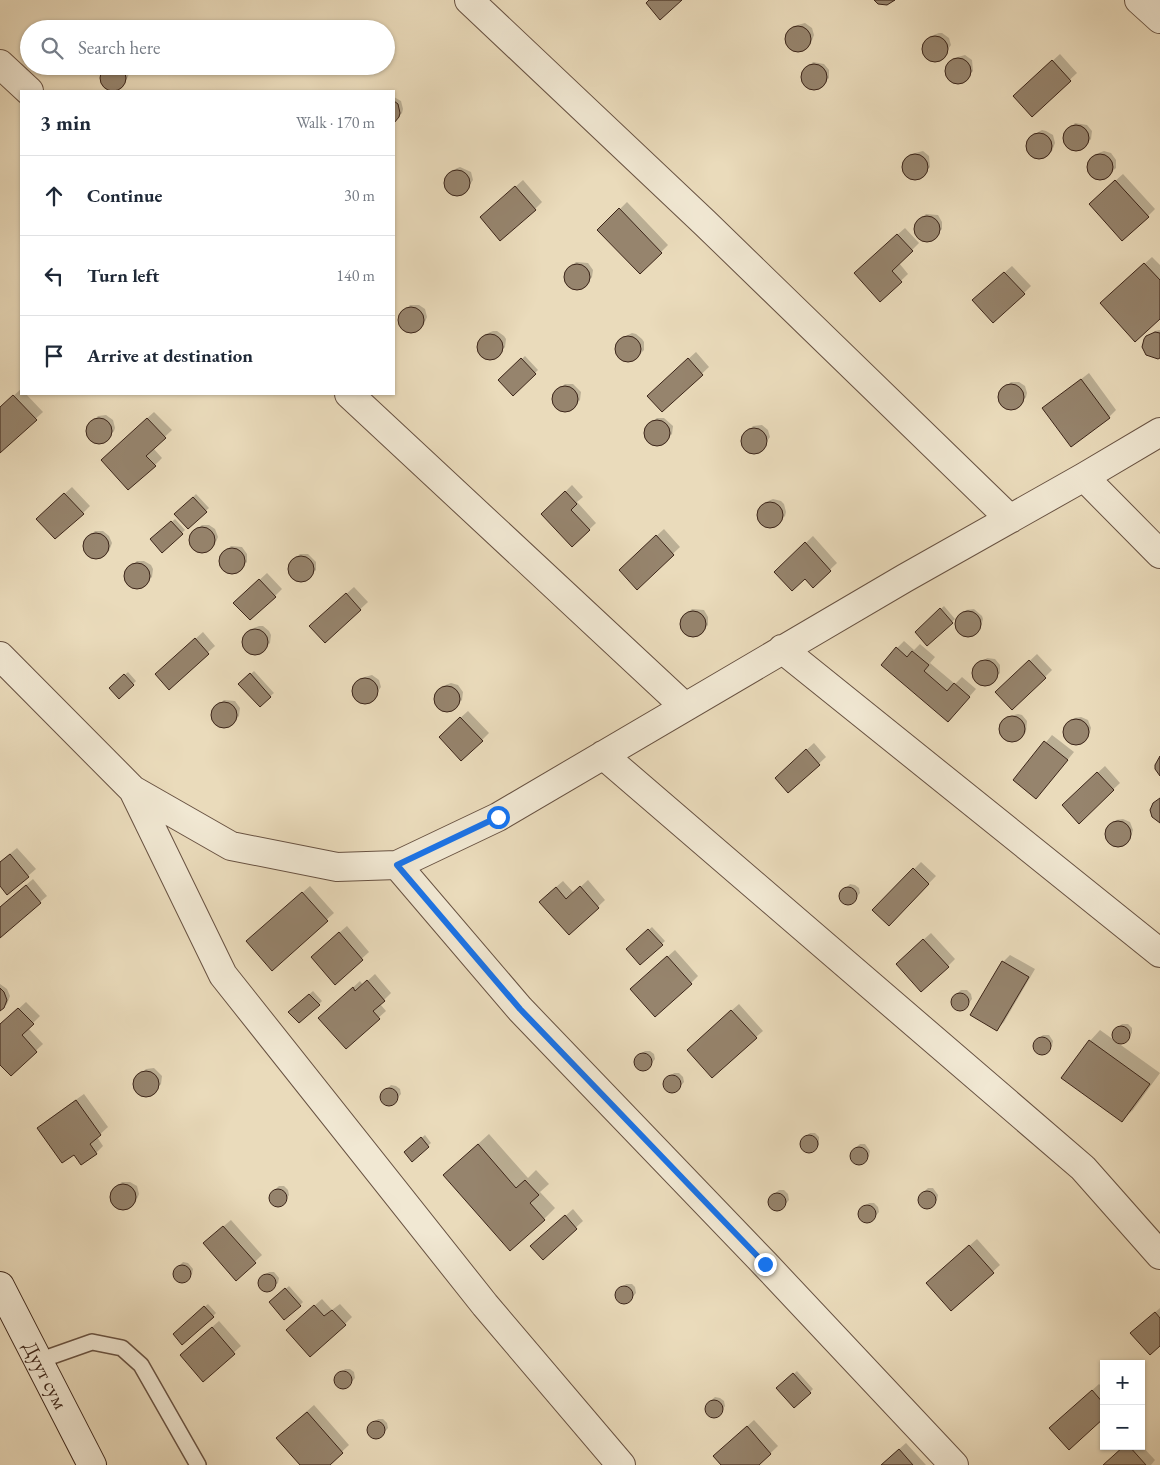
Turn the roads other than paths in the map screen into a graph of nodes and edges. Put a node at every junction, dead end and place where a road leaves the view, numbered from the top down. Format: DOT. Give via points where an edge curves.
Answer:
graph roads {
  1 [pos="469,0"];
  2 [pos="1139,0"];
  3 [pos="1160,19"];
  4 [pos="0,64"];
  5 [pos="28,90"];
  6 [pos="350,395"];
  7 [pos="1160,432"];
  8 [pos="1084,477"];
  9 [pos="1010,518"];
  10 [pos="1160,554"];
  11 [pos="782,650"];
  12 [pos="0,656"];
  13 [pos="685,707"];
  14 [pos="603,755"];
  15 [pos="133,790"];
  16 [pos="397,865"];
  17 [pos="1160,953"];
  18 [pos="1160,1255"];
  19 [pos="0,1286"];
  20 [pos="38,1360"];
  21 [pos="92,1465"];
  22 [pos="198,1465"];
  23 [pos="621,1465"];
  24 [pos="954,1465"];
  1 -- 9 [label="street"];
  2 -- 3 [label="street"];
  4 -- 5 [label="street"];
  6 -- 13 [label="street"];
  7 -- 8 [label="street"];
  8 -- 9 [label="street"];
  8 -- 10 [label="street"];
  9 -- 11 [label="street"];
  11 -- 13 [label="street"];
  11 -- 17 [label="street"];
  12 -- 15 [label="street"];
  13 -- 14 [label="street"];
  14 -- 16 [label="street" via="498,817"];
  14 -- 18 [label="street" via="1083,1168"];
  15 -- 16 [label="street" via="231,846 337,867"];
  15 -- 23 [label="street" via="223,975 485,1305"];
  16 -- 24 [label="street" via="520,1009"];
  19 -- 20 [label="street, Дуут сум"];
  20 -- 21 [label="street, Дуут сум"];
  20 -- 22 [label="lane" via="92,1342 122,1348 141,1364"];
}
